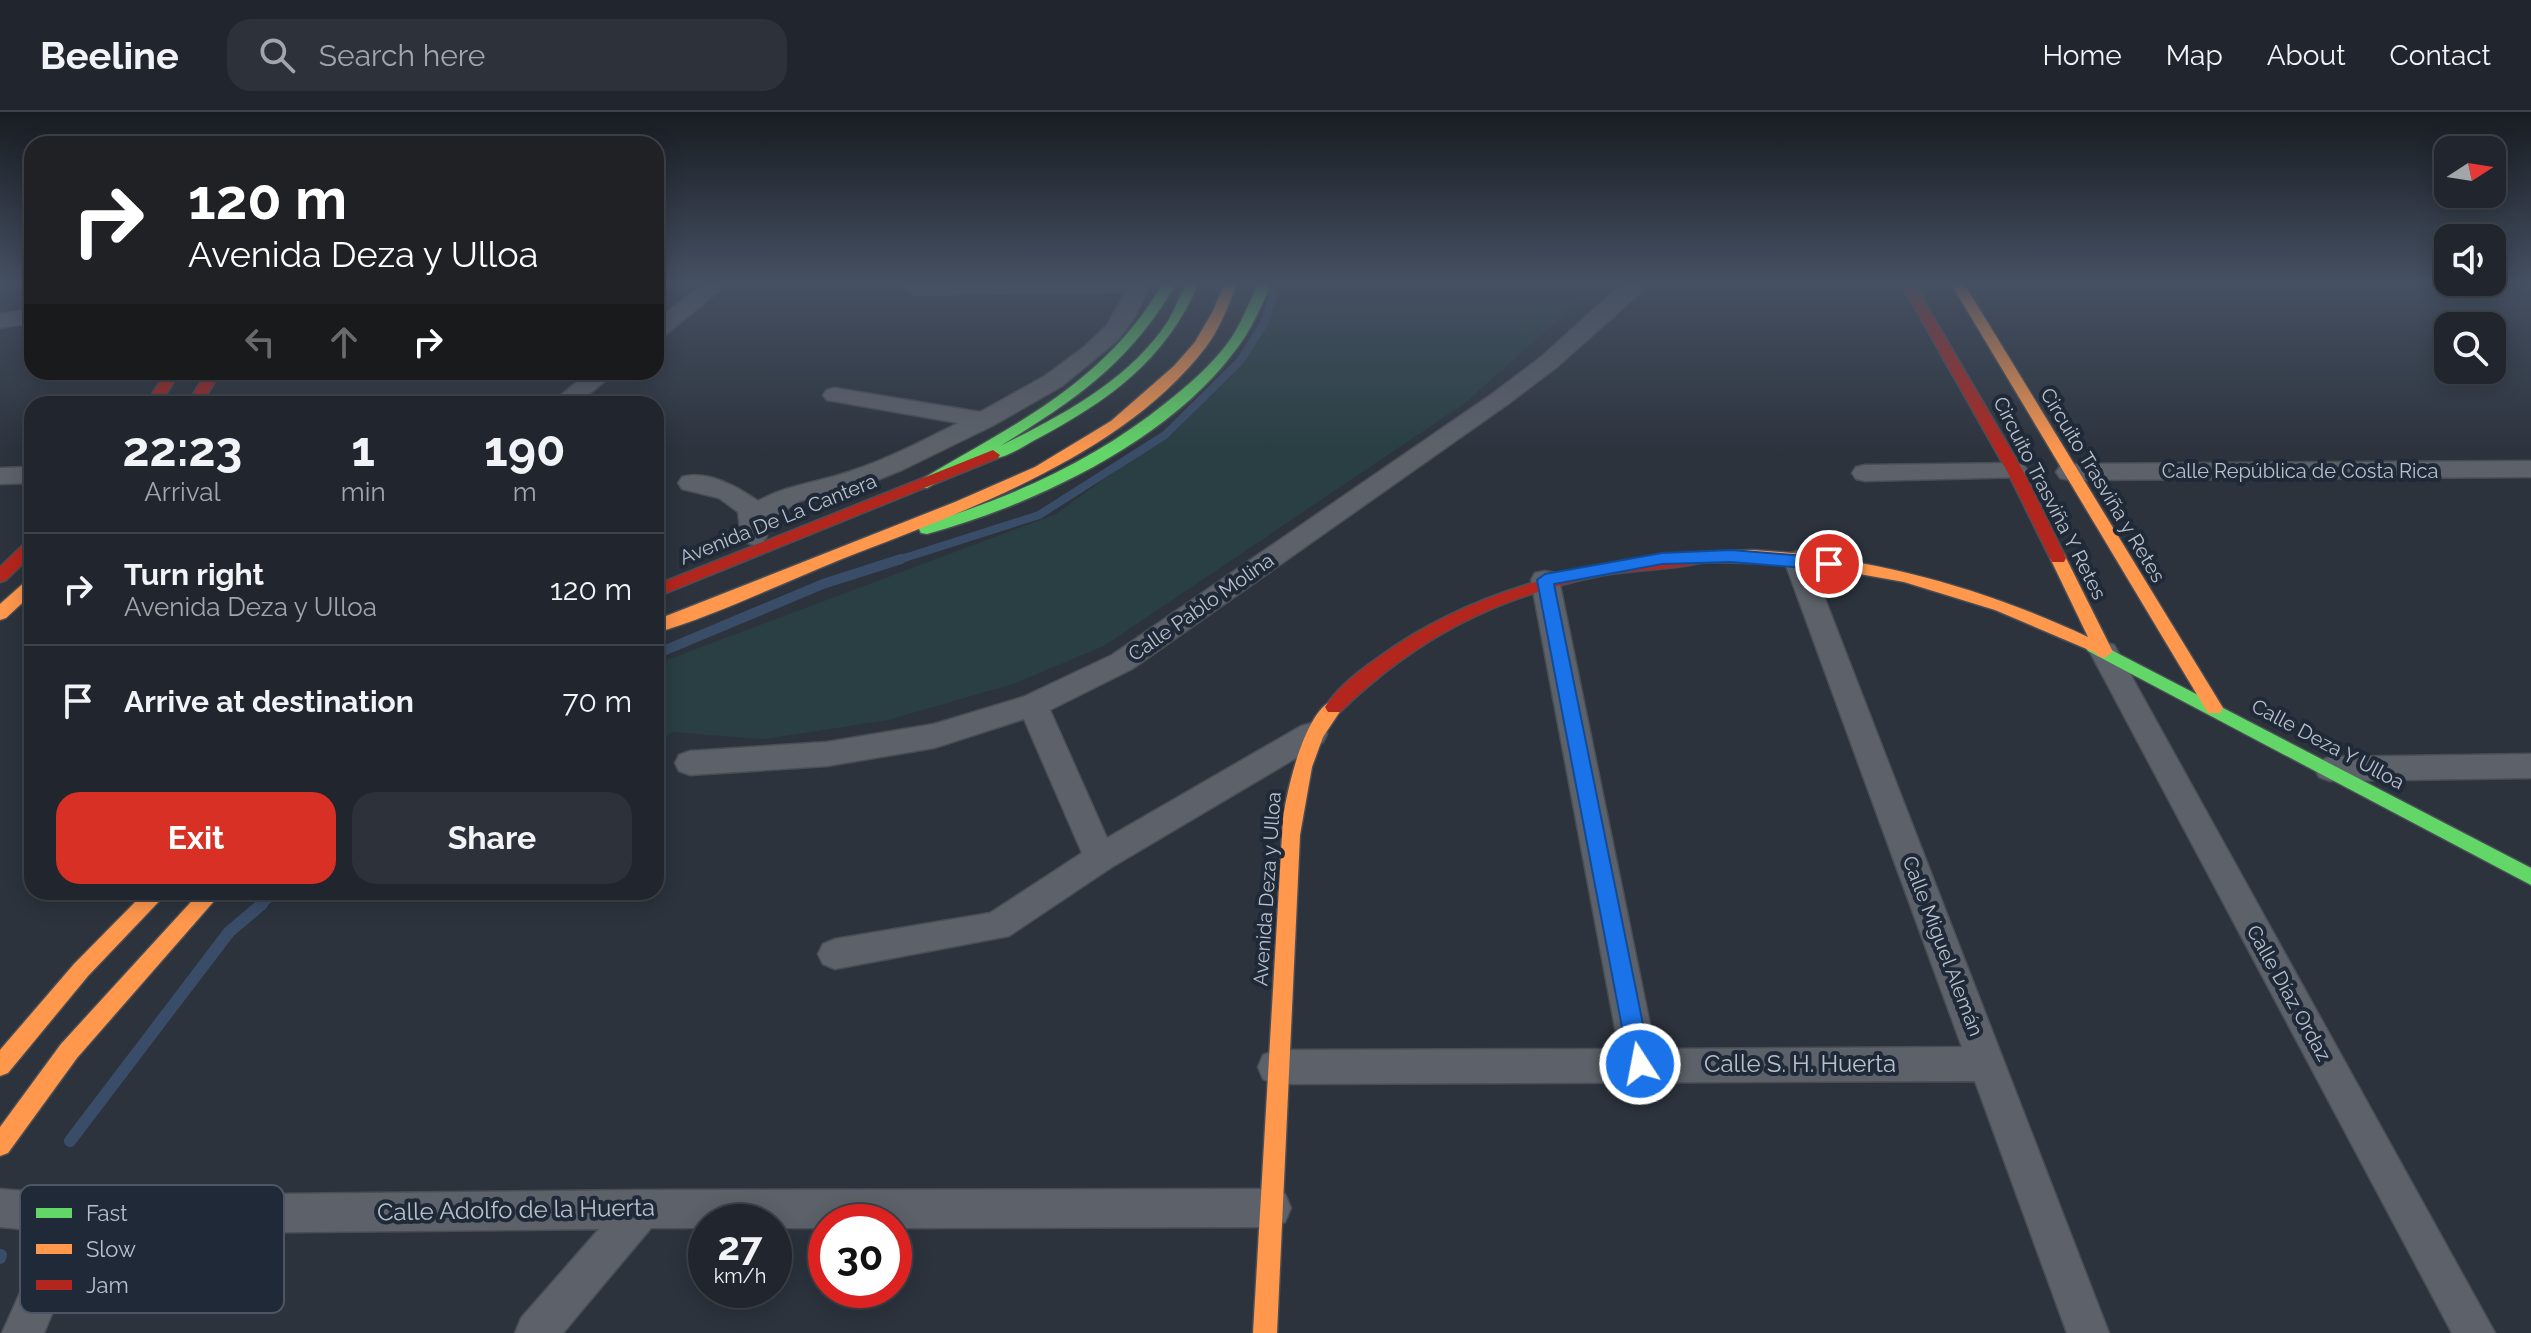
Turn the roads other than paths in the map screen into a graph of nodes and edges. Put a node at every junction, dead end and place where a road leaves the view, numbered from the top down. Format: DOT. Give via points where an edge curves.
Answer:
graph roads {
  1 [pos="1106,339"];
  2 [pos="1133,339"];
  3 [pos="1159,339"];
  4 [pos="1204,339"];
  5 [pos="1237,339"];
  6 [pos="1574,339"];
  7 [pos="1939,339"];
  8 [pos="1990,339"];
  9 [pos="591,380"];
  10 [pos="835,395"];
  11 [pos="572,396"];
  12 [pos="985,420"];
  13 [pos="2531,469"];
  14 [pos="2015,471"];
  15 [pos="2069,472"];
  16 [pos="1865,473"];
  17 [pos="24,475"];
  18 [pos="0,476"];
  19 [pos="691,483"];
  20 [pos="916,488"];
  21 [pos="754,518"];
  22 [pos="848,549"];
  23 [pos="754,551"];
  24 [pos="24,554"];
  25 [pos="1797,560"];
  26 [pos="0,576"];
  27 [pos="1545,580"];
  28 [pos="664,588"];
  29 [pos="24,592"];
  30 [pos="0,614"];
  31 [pos="664,624"];
  32 [pos="2104,652"];
  33 [pos="1033,705"];
  34 [pos="2214,709"];
  35 [pos="1312,734"];
  36 [pos="690,763"];
  37 [pos="2531,766"];
  38 [pos="2330,769"];
  39 [pos="1100,858"];
  40 [pos="2531,877"];
  41 [pos="150,900"];
  42 [pos="205,900"];
  43 [pos="835,954"];
  44 [pos="1640,1064"];
  45 [pos="1987,1064"];
  46 [pos="0,1066"];
  47 [pos="1276,1067"];
  48 [pos="0,1145"];
  49 [pos="0,1208"];
  50 [pos="1271,1208"];
  51 [pos="642,1209"];
  52 [pos="20,1210"];
  53 [pos="284,1213"];
  54 [pos="32,1313"];
  55 [pos="23,1333"];
  56 [pos="536,1333"];
  57 [pos="1265,1333"];
  58 [pos="2088,1333"];
  59 [pos="2474,1333"];
  1 -- 12 [label="street" via="1060,378"];
  2 -- 20 [label="street, Avenida De La Cantera" via="1080,387"];
  3 -- 20 [label="street, Avenida De La Cantera" via="1075,411 1017,445"];
  4 -- 22 [label="street" via="1179,369 1116,424 1040,470"];
  5 -- 22 [label="street" via="1160,418 1103,457 1039,490 957,521"];
  6 -- 33 [label="street, Calle Pablo Molina" via="1487,408 1122,662"];
  7 -- 14 [label="street, Circuito Trasviña Y Retes"];
  8 -- 15 [label="street, Circuito Trasviña y Retes"];
  9 -- 11 [label="street"];
  10 -- 12 [label="street"];
  12 -- 21 [label="street" via="876,472 777,499"];
  13 -- 15 [label="street, Calle República de Costa Rica"];
  14 -- 16 [label="street"];
  14 -- 32 [label="street, Circuito Trasviña Y Retes"];
  15 -- 34 [label="street, Circuito Trasviña y Retes"];
  17 -- 18 [label="street"];
  19 -- 21 [label="street" via="728,492 751,509"];
  20 -- 23 [label="street, Avenida De La Cantera"];
  21 -- 23 [label="street"];
  22 -- 31 [label="street"];
  23 -- 28 [label="street, Avenida De La Cantera"];
  24 -- 26 [label="street"];
  25 -- 27 [label="street, Avenida Deza y Ulloa" via="1662,559"];
  25 -- 32 [label="street, Avenida Deza y Ulloa" via="1892,573 1983,599"];
  25 -- 45 [label="street, Calle Miguel Alemán"];
  27 -- 35 [label="street, Avenida Deza y Ulloa" via="1494,599 1405,646 1355,681"];
  27 -- 44 [label="street"];
  29 -- 30 [label="street"];
  32 -- 34 [label="street, Calle Deza Y Ulloa"];
  32 -- 59 [label="street, Calle Díaz Ordaz"];
  33 -- 36 [label="street, Calle Pablo Molina" via="919,738 827,754"];
  33 -- 39 [label="street"];
  34 -- 38 [label="street, Calle Deza Y Ulloa"];
  35 -- 39 [label="street"];
  35 -- 47 [label="street, Avenida Deza y Ulloa" via="1295,789"];
  37 -- 38 [label="street"];
  38 -- 40 [label="street, Calle Deza Y Ulloa"];
  39 -- 43 [label="street" via="997,926"];
  41 -- 46 [label="street" via="81,970"];
  42 -- 48 [label="street" via="69,1051"];
  44 -- 45 [label="street, Calle S. H. Huerta"];
  44 -- 47 [label="street, Calle S. H. Huerta"];
  45 -- 58 [label="street, Calle Miguel Alemán"];
  47 -- 50 [label="street, Avenida Deza y Ulloa"];
  49 -- 52 [label="street, Calle Adolfo de la Huerta"];
  50 -- 51 [label="street, Calle Adolfo de la Huerta"];
  50 -- 57 [label="street, Avenida Deza y Ulloa"];
  51 -- 53 [label="street, Calle Adolfo de la Huerta"];
  51 -- 56 [label="street"];
  54 -- 55 [label="street"];
}
